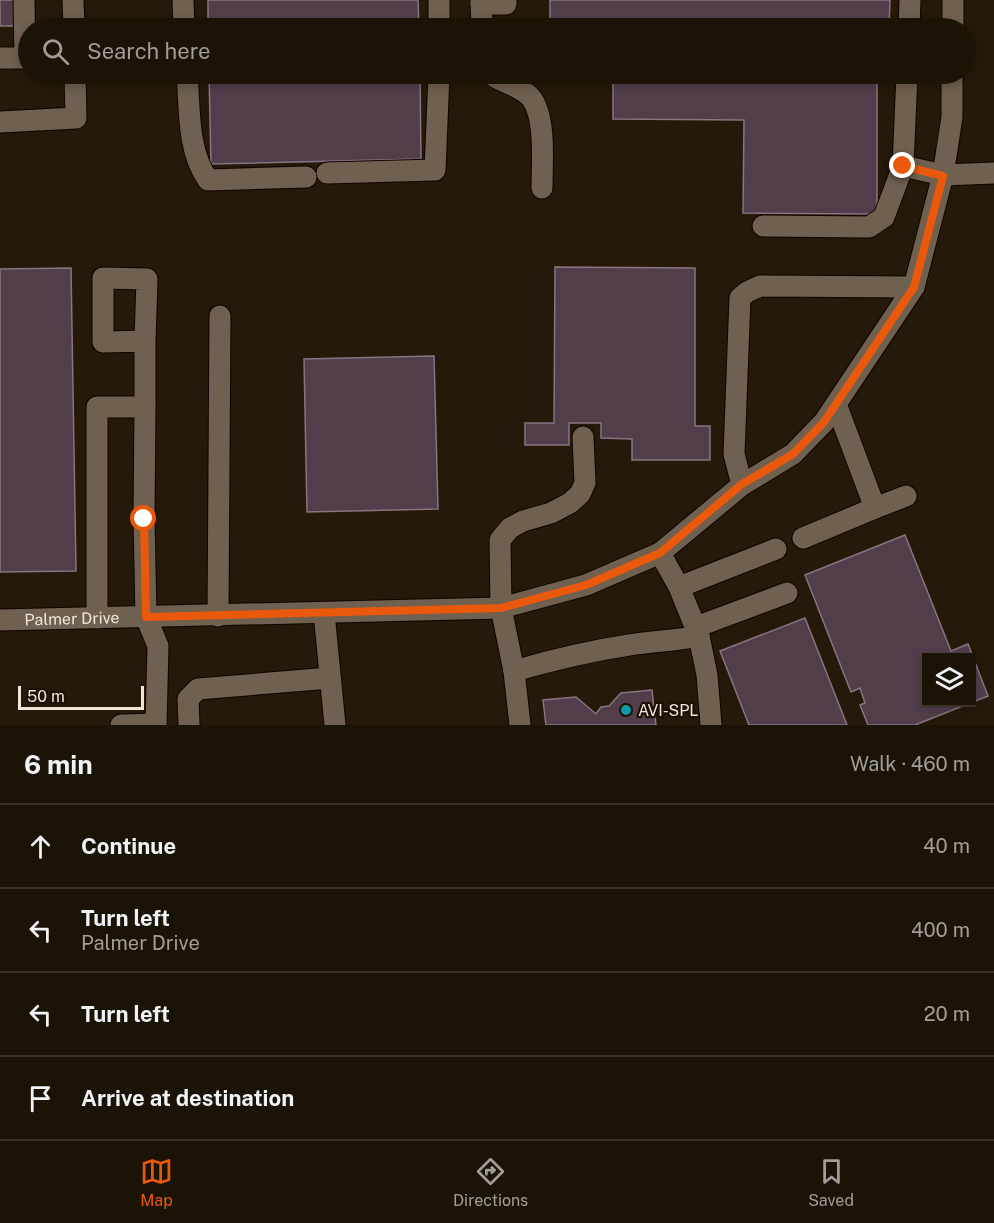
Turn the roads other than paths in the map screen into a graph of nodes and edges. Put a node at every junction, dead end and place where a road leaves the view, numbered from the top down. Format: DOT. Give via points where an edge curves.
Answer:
graph roads {
  1 [pos="24,0"];
  2 [pos="73,0"];
  3 [pos="183,0"];
  4 [pos="439,0"];
  5 [pos="506,0"];
  6 [pos="910,0"];
  7 [pos="953,0"];
  8 [pos="481,2"];
  9 [pos="24,18"];
  10 [pos="74,18"];
  11 [pos="184,18"];
  12 [pos="439,18"];
  13 [pos="482,18"];
  14 [pos="909,18"];
  15 [pos="953,18"];
  16 [pos="0,58"];
  17 [pos="18,58"];
  18 [pos="75,84"];
  19 [pos="188,84"];
  20 [pos="439,84"];
  21 [pos="508,84"];
  22 [pos="907,84"];
  23 [pos="952,84"];
  24 [pos="0,122"];
  25 [pos="903,166"];
  26 [pos="327,173"];
  27 [pos="994,173"];
  28 [pos="943,176"];
  29 [pos="306,177"];
  30 [pos="542,188"];
  31 [pos="763,226"];
  32 [pos="914,287"];
  33 [pos="220,316"];
  34 [pos="144,341"];
  35 [pos="836,404"];
  36 [pos="146,407"];
  37 [pos="583,437"];
  38 [pos="742,484"];
  39 [pos="906,496"];
  40 [pos="875,508"];
  41 [pos="803,538"];
  42 [pos="776,549"];
  43 [pos="660,553"];
  44 [pos="679,587"];
  45 [pos="787,593"];
  46 [pos="501,608"];
  47 [pos="324,613"];
  48 [pos="218,615"];
  49 [pos="146,617"];
  50 [pos="97,618"];
  51 [pos="0,620"];
  52 [pos="697,632"];
  53 [pos="514,671"];
  54 [pos="330,678"];
  55 [pos="121,725"];
  56 [pos="156,725"];
  57 [pos="189,725"];
  58 [pos="335,725"];
  59 [pos="520,725"];
  60 [pos="711,725"];
  1 -- 9 [label="street"];
  2 -- 10 [label="street"];
  3 -- 11 [label="street"];
  4 -- 12 [label="street"];
  5 -- 8 [label="street" via="506,4"];
  6 -- 14 [label="street"];
  7 -- 15 [label="street"];
  8 -- 13 [label="street"];
  16 -- 17 [label="street"];
  18 -- 24 [label="street" via="76,118"];
  19 -- 29 [label="street" via="192,138 198,166 208,180"];
  20 -- 26 [label="street" via="435,170"];
  21 -- 30 [label="street" via="531,97 537,109"];
  22 -- 25 [label="street"];
  23 -- 28 [label="street, Palmer Drive" via="952,117"];
  25 -- 28 [label="street"];
  25 -- 31 [label="street" via="885,217 869,228"];
  27 -- 28 [label="street"];
  28 -- 32 [label="street, Palmer Drive"];
  32 -- 35 [label="street, Palmer Drive"];
  32 -- 38 [label="street" via="760,286 740,298 734,454"];
  33 -- 48 [label="street"];
  34 -- 36 [label="street"];
  35 -- 38 [label="street, Palmer Drive" via="793,454"];
  35 -- 40 [label="street"];
  36 -- 49 [label="street"];
  36 -- 50 [label="street" via="97,407"];
  37 -- 46 [label="street" via="585,483 580,494 551,513 510,528 500,540"];
  38 -- 43 [label="street, Palmer Drive"];
  39 -- 40 [label="street"];
  40 -- 41 [label="street"];
  42 -- 44 [label="street"];
  43 -- 44 [label="street"];
  43 -- 46 [label="street, Palmer Drive" via="586,585"];
  44 -- 52 [label="street"];
  45 -- 52 [label="street"];
  46 -- 47 [label="street, Palmer Drive"];
  46 -- 53 [label="street"];
  47 -- 48 [label="street, Palmer Drive"];
  47 -- 54 [label="street"];
  48 -- 49 [label="street, Palmer Drive"];
  49 -- 50 [label="street, Palmer Drive"];
  49 -- 56 [label="street" via="158,646"];
  50 -- 51 [label="street, Palmer Drive"];
  52 -- 53 [label="street" via="677,640 574,655"];
  52 -- 60 [label="street" via="707,675"];
  53 -- 59 [label="street"];
  54 -- 57 [label="street" via="198,689 188,699"];
  54 -- 58 [label="street"];
  55 -- 56 [label="street"];
}
